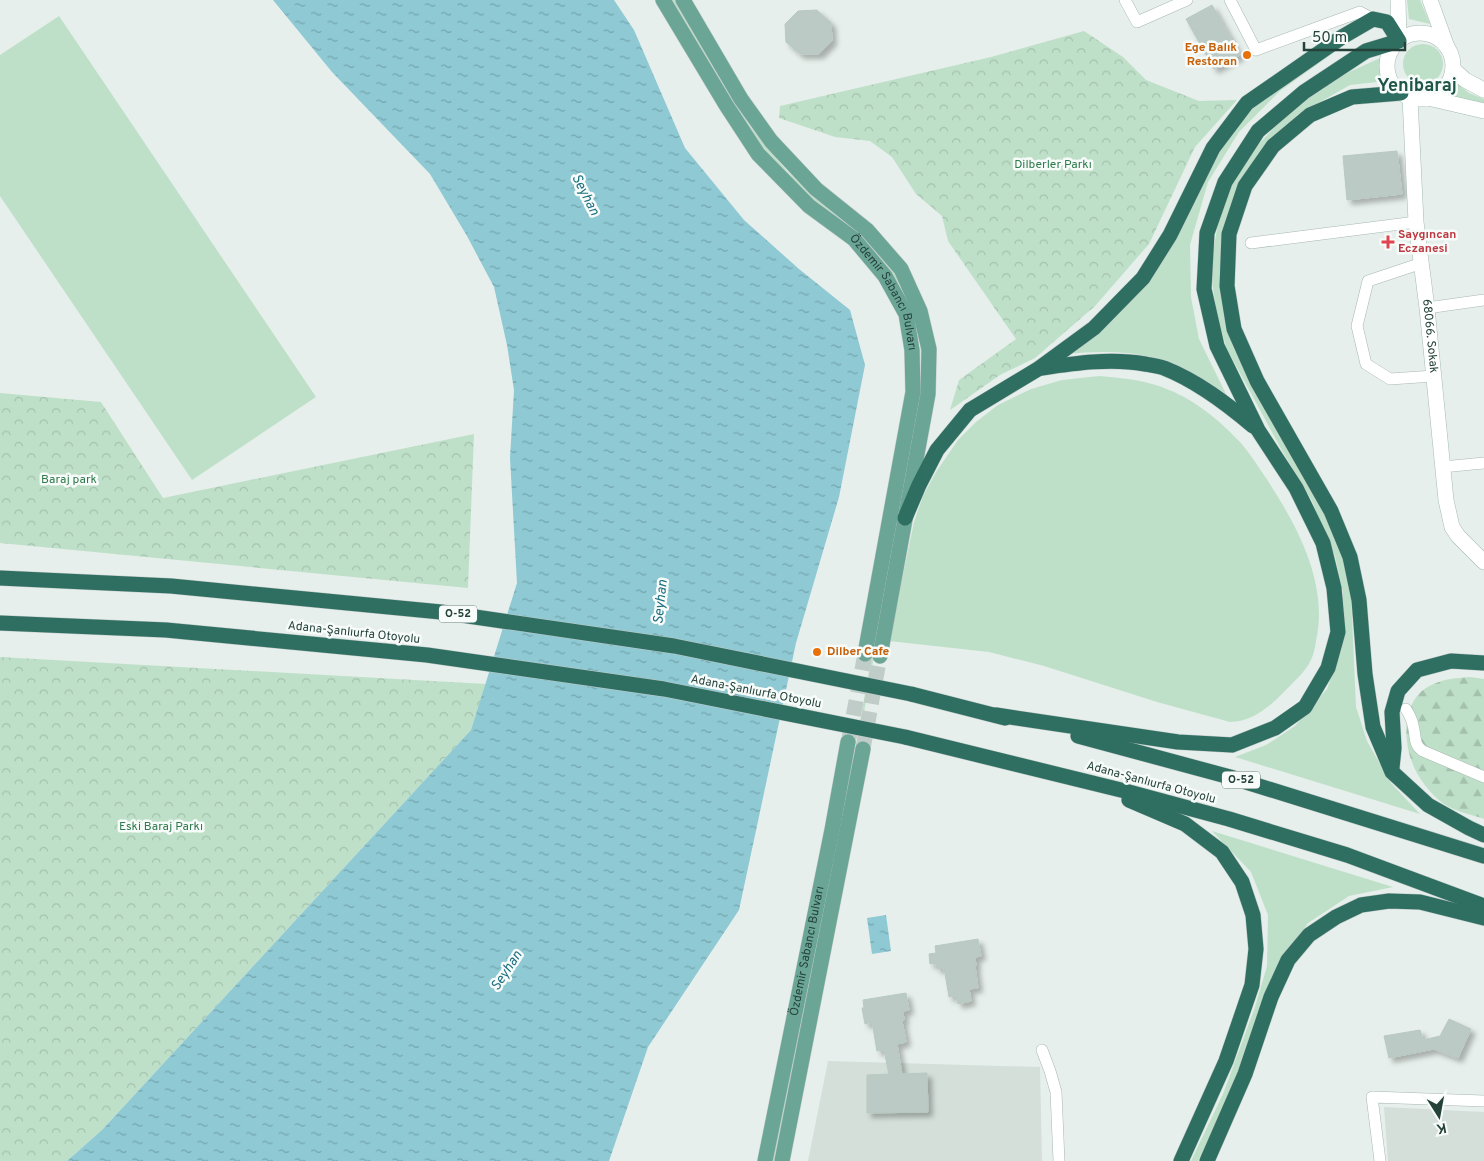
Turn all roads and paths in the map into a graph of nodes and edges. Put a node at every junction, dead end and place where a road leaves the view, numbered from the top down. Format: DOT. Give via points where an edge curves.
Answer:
graph roads {
  1 [pos="663,0"];
  2 [pos="683,0"];
  3 [pos="1125,0"];
  4 [pos="1187,0"];
  5 [pos="1230,0"];
  6 [pos="1398,0"];
  7 [pos="1430,0"];
  8 [pos="1372,19"];
  9 [pos="1399,41"];
  10 [pos="1449,50"];
  11 [pos="1453,69"];
  12 [pos="1484,90"];
  13 [pos="1405,96"];
  14 [pos="1428,98"];
  15 [pos="1484,111"];
  16 [pos="1416,222"];
  17 [pos="1251,243"];
  18 [pos="1422,263"];
  19 [pos="1484,300"];
  20 [pos="1427,308"];
  21 [pos="1038,369"];
  22 [pos="1434,376"];
  23 [pos="1258,430"];
  24 [pos="1484,463"];
  25 [pos="1442,467"];
  26 [pos="905,518"];
  27 [pos="1484,562"];
  28 [pos="0,578"];
  29 [pos="0,623"];
  30 [pos="1484,664"];
  31 [pos="1406,709"];
  32 [pos="996,715"];
  33 [pos="848,742"];
  34 [pos="863,748"];
  35 [pos="1023,766"];
  36 [pos="1392,772"];
  37 [pos="1484,777"];
  38 [pos="1484,835"];
  39 [pos="1484,856"];
  40 [pos="1484,906"];
  41 [pos="1484,918"];
  42 [pos="1042,1050"];
  43 [pos="1484,1101"];
  44 [pos="765,1161"];
  45 [pos="782,1161"];
  46 [pos="1059,1161"];
  47 [pos="1181,1161"];
  48 [pos="1207,1161"];
  49 [pos="1380,1161"];
  1 -- 26 [label="main road, Özdemir Sabancı Bulvarı" via="758,154 809,206 854,239 885,276 906,314 912,350 912,392 872,655"];
  2 -- 26 [label="main road, Özdemir Sabancı Bulvarı" via="741,99 770,141 816,188 867,230 901,268 920,311 929,350 928,394"];
  3 -- 4 [label="street" via="1137,22"];
  5 -- 8 [label="street" via="1256,50 1360,12"];
  6 -- 9 [label="main road"];
  7 -- 10 [label="main road"];
  8 -- 9 [label="highway" via="1388,22"];
  8 -- 21 [label="highway" via="1247,104 1213,148 1170,235 1143,278 1094,328"];
  9 -- 10 [label="main road" via="1419,33 1440,40"];
  9 -- 13 [label="main road" via="1392,49 1387,70 1396,89"];
  9 -- 23 [label="highway" via="1366,51 1304,92 1258,131 1225,182 1207,233 1204,289 1217,346"];
  10 -- 11 [label="main road"];
  11 -- 12 [label="main road" via="1464,80"];
  11 -- 14 [label="main road" via="1445,89"];
  13 -- 14 [label="main road"];
  13 -- 16 [label="main road, 68066. Sokak"];
  13 -- 36 [label="highway" via="1352,97 1310,115 1273,146 1245,186 1229,234 1227,286 1234,329 1257,381 1331,511 1350,557 1359,600 1373,727"];
  14 -- 15 [label="main road"];
  16 -- 17 [label="street"];
  16 -- 18 [label="main road, 68066. Sokak"];
  18 -- 20 [label="main road, 68066. Sokak"];
  18 -- 22 [label="street" via="1368,281 1357,326 1366,364 1390,379"];
  19 -- 20 [label="street"];
  20 -- 22 [label="main road, 68066. Sokak"];
  21 -- 23 [label="highway" via="1089,361 1135,362 1162,367 1197,384"];
  21 -- 26 [label="highway" via="970,410 937,450"];
  22 -- 25 [label="main road, 68066. Sokak"];
  23 -- 32 [label="highway" via="1296,488 1323,543 1334,588 1338,632 1328,668 1305,707 1275,728 1232,744 1178,742"];
  24 -- 25 [label="street"];
  25 -- 27 [label="main road, 68066. Sokak" via="1452,526"];
  28 -- 32 [label="highway, O-52, bridge" via="171,586 441,612 674,646 911,694"];
  29 -- 35 [label="highway, Adana-Şanlıurfa Otoyolu, bridge" via="166,630 427,655 664,689 905,737"];
  30 -- 36 [label="highway" via="1451,660 1417,670 1398,691 1392,712"];
  31 -- 37 [label="street" via="1413,722 1418,748"];
  32 -- 39 [label="highway, O-52" via="1230,777"];
  33 -- 44 [label="main road, Özdemir Sabancı Bulvarı"];
  34 -- 45 [label="main road, Özdemir Sabancı Bulvarı"];
  35 -- 40 [label="highway, Adana-Şanlıurfa Otoyolu" via="1228,819 1347,856"];
  35 -- 47 [label="highway" via="1124,798 1185,824 1222,852 1242,882 1254,915 1256,949 1252,985 1226,1060"];
  36 -- 38 [label="highway" via="1428,806"];
  41 -- 48 [label="highway" via="1420,902 1389,901 1361,905 1309,935 1288,960 1245,1074"];
  42 -- 46 [label="street" via="1056,1092"];
  43 -- 49 [label="street" via="1372,1097"];
}
